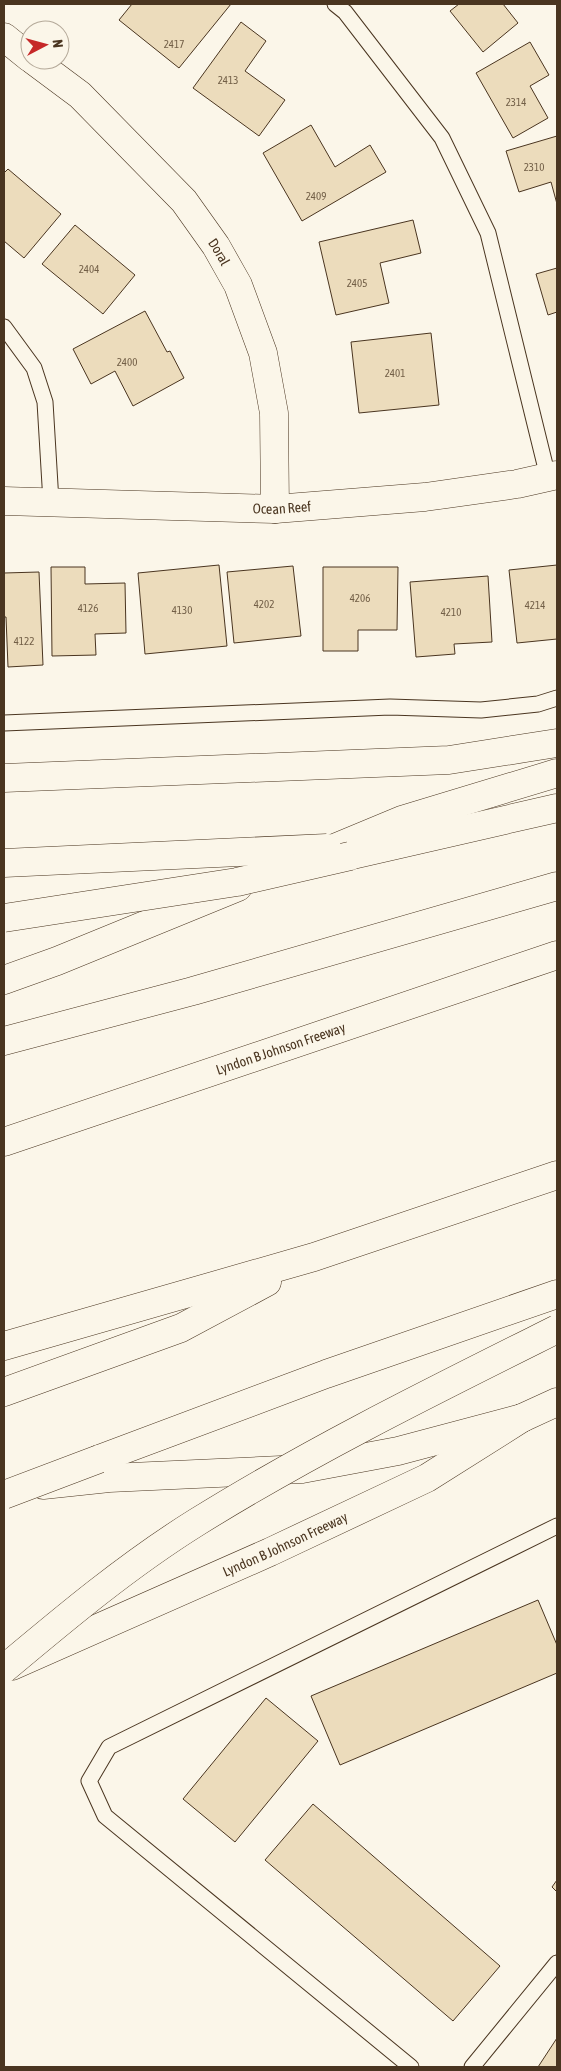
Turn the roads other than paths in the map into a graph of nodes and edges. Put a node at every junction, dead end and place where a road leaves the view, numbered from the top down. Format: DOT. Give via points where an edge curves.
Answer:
graph roads {
  1 [pos="335,4"];
  2 [pos="4,37"];
  3 [pos="20,50"];
  4 [pos="46,70"];
  5 [pos="4,327"];
  6 [pos="553,476"];
  7 [pos="4,501"];
  8 [pos="51,502"];
  9 [pos="275,509"];
  10 [pos="557,698"];
  11 [pos="4,723"];
  12 [pos="557,743"];
  13 [pos="557,773"];
  14 [pos="4,778"];
  15 [pos="557,808"];
  16 [pos="349,851"];
  17 [pos="4,863"];
  18 [pos="557,886"];
  19 [pos="4,918"];
  20 [pos="557,954"];
  21 [pos="4,980"];
  22 [pos="4,1041"];
  23 [pos="4,1142"];
  24 [pos="557,1175"];
  25 [pos="314,1257"];
  26 [pos="557,1294"];
  27 [pos="557,1329"];
  28 [pos="4,1346"];
  29 [pos="4,1392"];
  30 [pos="557,1402"];
  31 [pos="522,1418"];
  32 [pos="4,1488"];
  33 [pos="4,1495"];
  34 [pos="557,1526"];
  35 [pos="4,1669"];
  36 [pos="557,1963"];
  37 [pos="411,2067"];
  38 [pos="472,2067"];
  1 -- 6 [label="lane" via="442,138 488,233"];
  2 -- 3 [label="main road"];
  4 -- 9 [label="main road, Doral" via="80,95 184,201 238,284 263,353 274,413"];
  5 -- 8 [label="lane" via="34,368 45,402"];
  6 -- 9 [label="main road, Ocean Reef" via="425,497"];
  7 -- 8 [label="main road, Ocean Reef"];
  8 -- 9 [label="main road, Ocean Reef"];
  10 -- 11 [label="lane" via="538,704 481,710 390,707"];
  12 -- 14 [label="main road" via="448,760"];
  13 -- 21 [label="main road" via="402,820"];
  15 -- 16 [label="main road" via="430,838"];
  16 -- 17 [label="main road, bridge" via="312,849"];
  16 -- 19 [label="main road, bridge" via="237,882"];
  18 -- 22 [label="main road" via="193,991"];
  20 -- 23 [label="main road, Lyndon B Johnson Freeway"];
  24 -- 25 [label="main road"];
  25 -- 28 [label="main road"];
  25 -- 29 [label="main road" via="181,1328"];
  26 -- 33 [label="main road, bridge" via="326,1374"];
  27 -- 35 [label="main road, bridge" via="290,1466 203,1519 97,1592"];
  30 -- 31 [label="main road, Lyndon B Johnson Freeway"];
  31 -- 32 [label="main road" via="398,1451 302,1469 109,1478"];
  31 -- 35 [label="main road, Lyndon B Johnson Freeway" via="427,1478 270,1552"];
  34 -- 37 [label="lane" via="109,1747 89,1781 106,1816"];
  36 -- 38 [label="lane"];
}
